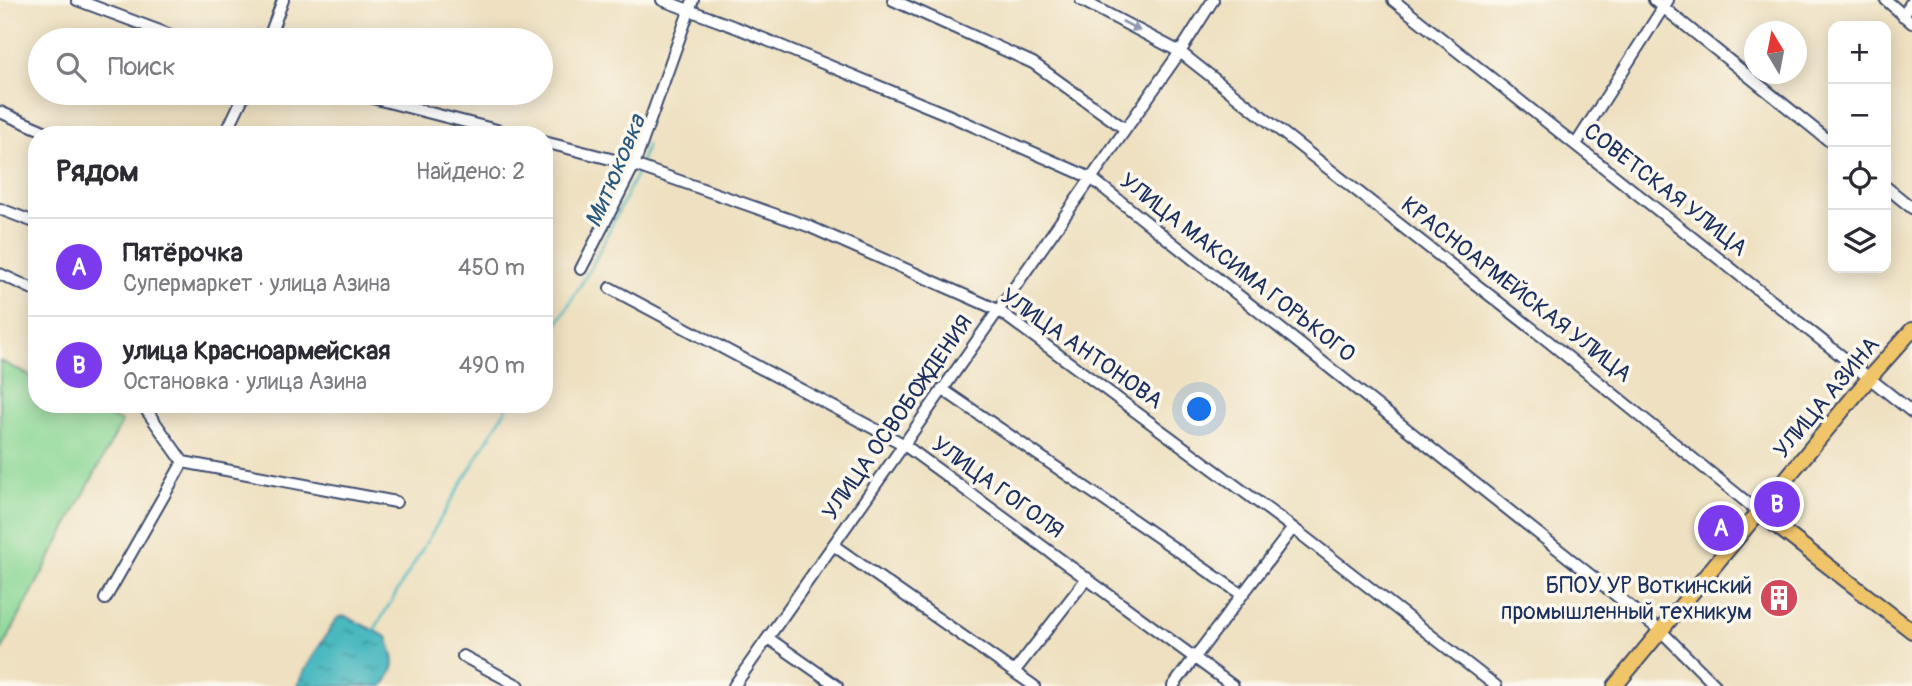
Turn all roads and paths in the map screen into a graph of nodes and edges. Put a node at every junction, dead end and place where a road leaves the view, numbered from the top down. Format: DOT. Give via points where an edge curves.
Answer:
graph roads {
  1 [pos="76,0"];
  2 [pos="283,0"];
  3 [pos="662,0"];
  4 [pos="893,0"];
  5 [pos="1082,0"];
  6 [pos="1213,0"];
  7 [pos="1393,0"];
  8 [pos="1654,0"];
  9 [pos="1886,0"];
  10 [pos="1912,1"];
  11 [pos="1665,4"];
  12 [pos="693,9"];
  13 [pos="1908,19"];
  14 [pos="152,28"];
  15 [pos="272,28"];
  16 [pos="1180,52"];
  17 [pos="239,105"];
  18 [pos="400,105"];
  19 [pos="0,112"];
  20 [pos="32,126"];
  21 [pos="229,126"];
  22 [pos="481,126"];
  23 [pos="1125,129"];
  24 [pos="1828,140"];
  25 [pos="553,144"];
  26 [pos="1576,144"];
  27 [pos="638,166"];
  28 [pos="1091,178"];
  29 [pos="1891,191"];
  30 [pos="1912,208"];
  31 [pos="0,209"];
  32 [pos="28,220"];
  33 [pos="581,270"];
  34 [pos="0,274"];
  35 [pos="28,287"];
  36 [pos="610,288"];
  37 [pos="998,310"];
  38 [pos="1912,330"];
  39 [pos="1870,377"];
  40 [pos="942,389"];
  41 [pos="1912,412"];
  42 [pos="148,413"];
  43 [pos="903,444"];
  44 [pos="183,462"];
  45 [pos="396,502"];
  46 [pos="1760,513"];
  47 [pos="1293,528"];
  48 [pos="833,545"];
  49 [pos="1087,578"];
  50 [pos="1241,594"];
  51 [pos="105,599"];
  52 [pos="1912,631"];
  53 [pos="1662,632"];
  54 [pos="768,638"];
  55 [pos="463,656"];
  56 [pos="1194,656"];
  57 [pos="1014,672"];
  58 [pos="832,685"];
  59 [pos="519,686"];
  60 [pos="734,686"];
  61 [pos="1034,686"];
  62 [pos="1173,686"];
  63 [pos="1233,686"];
  64 [pos="1496,686"];
  65 [pos="1615,686"];
  66 [pos="1716,686"];
  1 -- 14 [label="street"];
  2 -- 15 [label="street"];
  3 -- 12 [label="street, УЛИЦА МАКСИМА ГОРЬКОГО"];
  4 -- 23 [label="street" via="1033,63"];
  5 -- 16 [label="street, КРАСНОАРМЕЙСКАЯ УЛИЦА, one-way"];
  6 -- 16 [label="street, УЛИЦА ОСВОБОЖДЕНИЯ"];
  7 -- 26 [label="street, СОВЕТСКАЯ УЛИЦА"];
  8 -- 11 [label="street"];
  9 -- 13 [label="street"];
  10 -- 13 [label="street"];
  11 -- 24 [label="street"];
  11 -- 26 [label="street"];
  12 -- 27 [label="street"];
  12 -- 28 [label="street, УЛИЦА МАКСИМА ГОРЬКОГО"];
  16 -- 23 [label="street, УЛИЦА ОСВОБОЖДЕНИЯ"];
  16 -- 46 [label="street, КРАСНОАРМЕЙСКАЯ УЛИЦА"];
  17 -- 21 [label="street"];
  18 -- 22 [label="street"];
  19 -- 20 [label="street"];
  23 -- 28 [label="street, УЛИЦА ОСВОБОЖДЕНИЯ"];
  25 -- 27 [label="street, УЛИЦА АНТОНОВА"];
  26 -- 39 [label="street, СОВЕТСКАЯ УЛИЦА"];
  27 -- 33 [label="street"];
  27 -- 37 [label="street, УЛИЦА АНТОНОВА" via="808,226"];
  28 -- 37 [label="street, УЛИЦА ОСВОБОЖДЕНИЯ"];
  28 -- 53 [label="street, УЛИЦА МАКСИМА ГОРЬКОГО"];
  29 -- 30 [label="street"];
  31 -- 32 [label="street"];
  34 -- 35 [label="street"];
  36 -- 43 [label="street, УЛИЦА ГОГОЛЯ"];
  37 -- 40 [label="street, УЛИЦА ОСВОБОЖДЕНИЯ"];
  37 -- 47 [label="street, УЛИЦА АНТОНОВА"];
  38 -- 39 [label="main road, УЛИЦА АЗИНА"];
  39 -- 41 [label="street, СОВЕТСКАЯ УЛИЦА"];
  39 -- 46 [label="main road, УЛИЦА АЗИНА"];
  40 -- 43 [label="street, УЛИЦА ОСВОБОЖДЕНИЯ"];
  40 -- 50 [label="street"];
  42 -- 44 [label="street"];
  43 -- 48 [label="street, УЛИЦА ОСВОБОЖДЕНИЯ"];
  43 -- 49 [label="street, УЛИЦА ГОГОЛЯ"];
  44 -- 45 [label="street"];
  44 -- 51 [label="street"];
  46 -- 52 [label="main road, КРАСНОАРМЕЙСКАЯ УЛИЦА"];
  46 -- 53 [label="main road, УЛИЦА АЗИНА"];
  47 -- 50 [label="street"];
  47 -- 64 [label="street, УЛИЦА АНТОНОВА"];
  48 -- 54 [label="street, УЛИЦА ОСВОБОЖДЕНИЯ"];
  48 -- 57 [label="street"];
  49 -- 56 [label="street, УЛИЦА ГОГОЛЯ"];
  49 -- 57 [label="street"];
  50 -- 56 [label="street"];
  53 -- 65 [label="main road, УЛИЦА АЗИНА"];
  53 -- 66 [label="street, УЛИЦА МАКСИМА ГОРЬКОГО"];
  54 -- 58 [label="street"];
  54 -- 60 [label="street, УЛИЦА ОСВОБОЖДЕНИЯ"];
  55 -- 59 [label="street"];
  56 -- 62 [label="street"];
  56 -- 63 [label="street, УЛИЦА ГОГОЛЯ"];
  57 -- 61 [label="street"];
}
